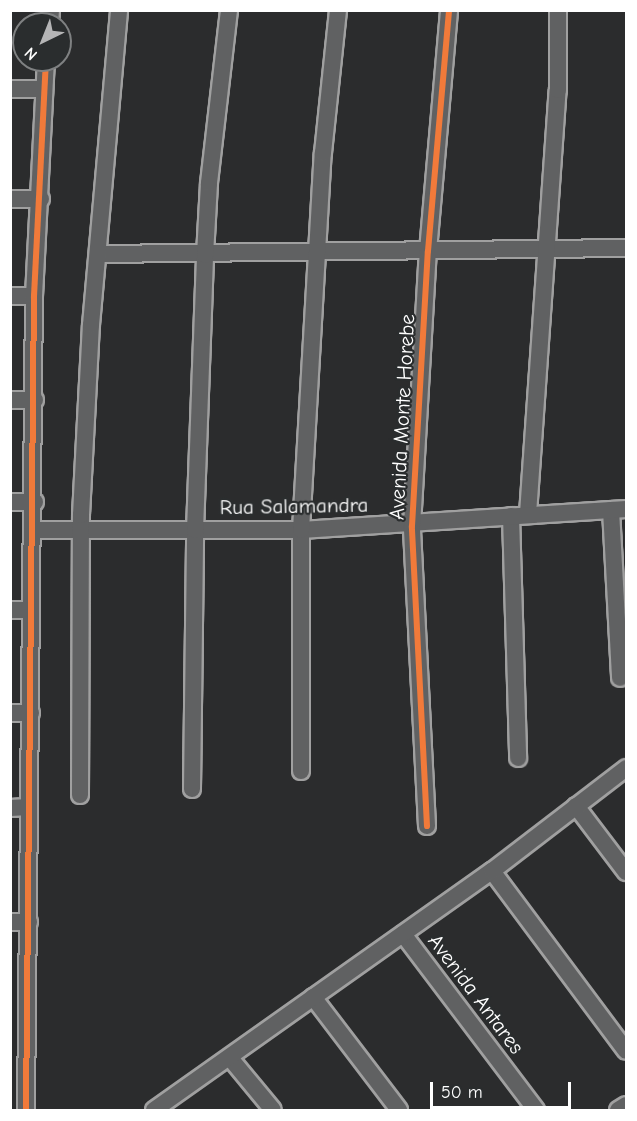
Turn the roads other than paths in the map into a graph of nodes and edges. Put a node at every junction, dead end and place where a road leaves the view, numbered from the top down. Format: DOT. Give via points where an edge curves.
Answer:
graph roads {
  1 [pos="119,10"];
  2 [pos="229,10"];
  3 [pos="338,10"];
  4 [pos="449,10"];
  5 [pos="558,10"];
  6 [pos="45,72"];
  7 [pos="10,89"];
  8 [pos="44,89"];
  9 [pos="10,199"];
  10 [pos="41,199"];
  11 [pos="548,247"];
  12 [pos="627,248"];
  13 [pos="428,251"];
  14 [pos="317,253"];
  15 [pos="99,254"];
  16 [pos="205,255"];
  17 [pos="10,296"];
  18 [pos="34,296"];
  19 [pos="10,399"];
  20 [pos="35,400"];
  21 [pos="10,502"];
  22 [pos="35,502"];
  23 [pos="619,510"];
  24 [pos="528,514"];
  25 [pos="511,516"];
  26 [pos="412,526"];
  27 [pos="33,530"];
  28 [pos="195,530"];
  29 [pos="301,530"];
  30 [pos="83,532"];
  31 [pos="10,610"];
  32 [pos="30,610"];
  33 [pos="620,678"];
  34 [pos="10,713"];
  35 [pos="31,713"];
  36 [pos="518,758"];
  37 [pos="627,768"];
  38 [pos="301,771"];
  39 [pos="192,789"];
  40 [pos="81,795"];
  41 [pos="576,806"];
  42 [pos="29,807"];
  43 [pos="10,808"];
  44 [pos="427,826"];
  45 [pos="492,871"];
  46 [pos="627,872"];
  47 [pos="10,922"];
  48 [pos="29,922"];
  49 [pos="403,934"];
  50 [pos="313,997"];
  51 [pos="19,1017"];
  52 [pos="627,1051"];
  53 [pos="230,1058"];
  54 [pos="627,1105"];
  55 [pos="26,1110"];
  56 [pos="154,1110"];
  57 [pos="273,1110"];
  58 [pos="399,1110"];
  59 [pos="536,1110"];
  60 [pos="618,1110"];
  1 -- 15 [label="street"];
  2 -- 16 [label="street" via="209,183"];
  3 -- 14 [label="street"];
  4 -- 13 [label="street, Avenida Monte Horebe"];
  5 -- 11 [label="street" via="558,90"];
  6 -- 8 [label="street"];
  7 -- 8 [label="street"];
  8 -- 10 [label="street"];
  9 -- 10 [label="street"];
  10 -- 18 [label="street"];
  11 -- 12 [label="street"];
  11 -- 13 [label="street"];
  11 -- 24 [label="street"];
  13 -- 14 [label="street"];
  13 -- 26 [label="street, Avenida Monte Horebe"];
  14 -- 16 [label="street"];
  14 -- 29 [label="street"];
  15 -- 16 [label="street"];
  15 -- 30 [label="street" via="86,400"];
  16 -- 28 [label="street"];
  17 -- 18 [label="street"];
  18 -- 20 [label="street"];
  19 -- 20 [label="street"];
  20 -- 22 [label="street"];
  21 -- 22 [label="street"];
  22 -- 27 [label="street"];
  23 -- 24 [label="street, Rua Salamandra"];
  23 -- 33 [label="street"];
  24 -- 25 [label="street, Rua Salamandra"];
  25 -- 26 [label="street, Rua Salamandra"];
  25 -- 36 [label="street"];
  26 -- 29 [label="street, Rua Salamandra"];
  26 -- 44 [label="street, Avenida Monte Horebe"];
  27 -- 30 [label="street, Rua Salamandra"];
  27 -- 32 [label="street"];
  28 -- 29 [label="street, Rua Salamandra"];
  28 -- 30 [label="street, Rua Salamandra"];
  28 -- 39 [label="street"];
  29 -- 38 [label="street"];
  30 -- 40 [label="street"];
  31 -- 32 [label="street"];
  32 -- 35 [label="street"];
  34 -- 35 [label="street"];
  35 -- 42 [label="street"];
  37 -- 41 [label="street"];
  41 -- 45 [label="street"];
  41 -- 46 [label="street"];
  42 -- 43 [label="street"];
  42 -- 48 [label="street"];
  45 -- 49 [label="street"];
  45 -- 52 [label="street"];
  47 -- 48 [label="street"];
  48 -- 51 [label="street"];
  49 -- 50 [label="street"];
  49 -- 59 [label="street, Avenida Antares"];
  50 -- 53 [label="street"];
  50 -- 58 [label="street"];
  51 -- 55 [label="street"];
  53 -- 56 [label="street"];
  53 -- 57 [label="street"];
  54 -- 60 [label="street"];
}
